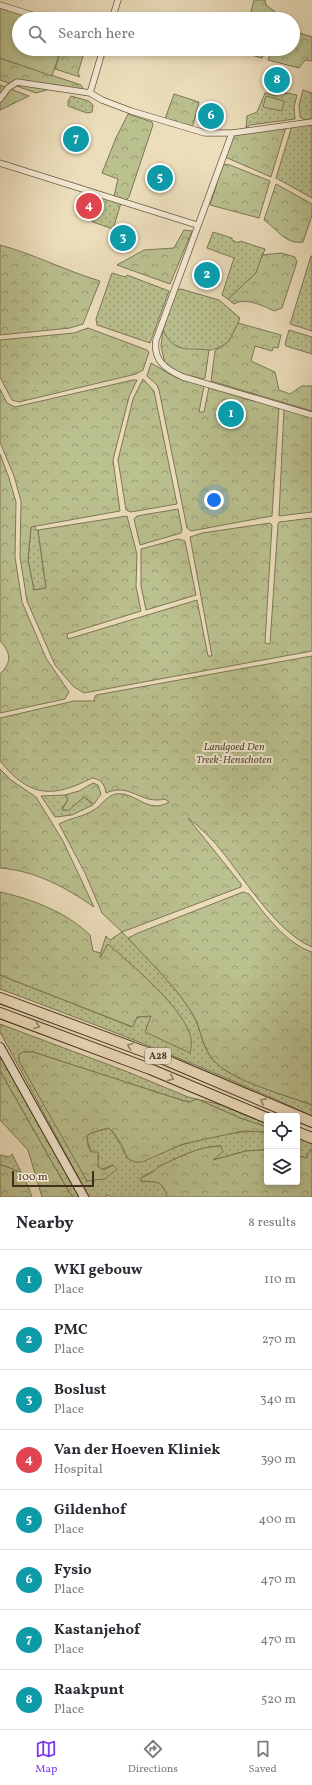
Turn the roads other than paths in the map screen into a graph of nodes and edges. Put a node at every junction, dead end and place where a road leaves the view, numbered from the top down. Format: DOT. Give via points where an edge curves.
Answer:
graph roads {
  1 [pos="118,0"];
  2 [pos="0,5"];
  3 [pos="22,12"];
  4 [pos="114,12"];
  5 [pos="101,56"];
  6 [pos="90,93"];
  7 [pos="0,99"];
  8 [pos="312,122"];
  9 [pos="232,133"];
  10 [pos="0,163"];
  11 [pos="197,225"];
  12 [pos="312,415"];
  13 [pos="0,998"];
  14 [pos="0,1013"];
  15 [pos="0,1046"];
  16 [pos="264,1117"];
  17 [pos="312,1122"];
  18 [pos="300,1133"];
  19 [pos="312,1138"];
  20 [pos="84,1197"];
  1 -- 4 [label="street"];
  2 -- 3 [label="street"];
  5 -- 6 [label="street"];
  6 -- 7 [label="street" via="17,82 8,88"];
  6 -- 9 [label="street" via="131,111 195,131"];
  8 -- 9 [label="street"];
  9 -- 11 [label="street" via="209,200"];
  10 -- 11 [label="street"];
  11 -- 12 [label="street" via="156,340 155,348 161,364 183,377"];
  17 -- 13 [label="highway, A28, one-way" via="156,1056"];
  14 -- 16 [label="highway, A28, one-way" via="150,1069"];
  15 -- 20 [label="street"];
  18 -- 19 [label="highway"];
}
